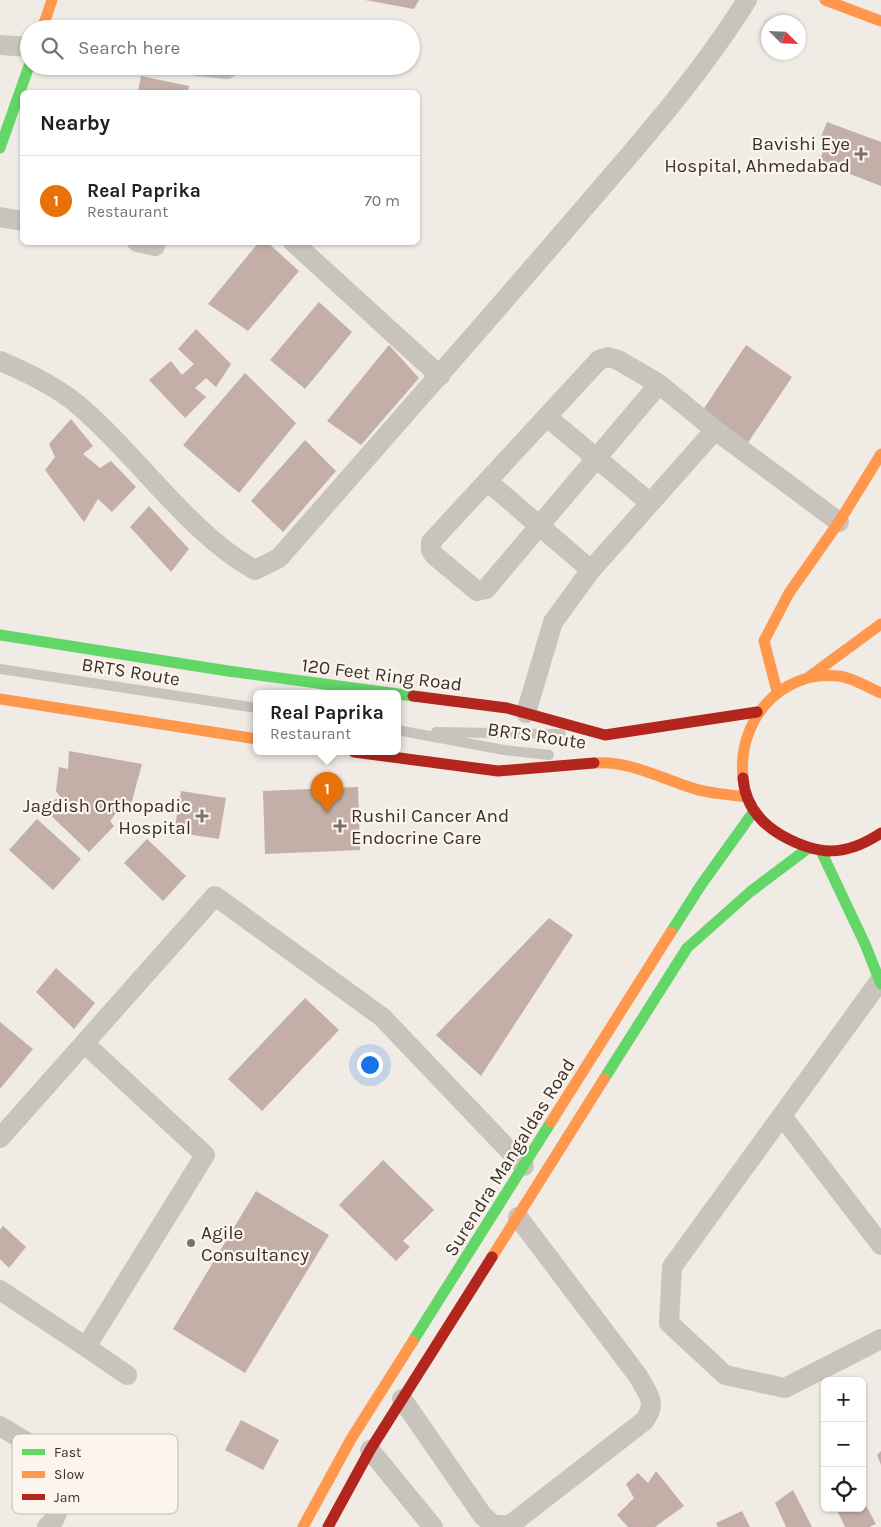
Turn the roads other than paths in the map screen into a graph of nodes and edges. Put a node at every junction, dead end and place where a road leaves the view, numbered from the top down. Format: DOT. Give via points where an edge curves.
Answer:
graph roads {
  1 [pos="52,0"];
  2 [pos="747,0"];
  3 [pos="824,0"];
  4 [pos="45,20"];
  5 [pos="881,21"];
  6 [pos="0,45"];
  7 [pos="20,46"];
  8 [pos="26,75"];
  9 [pos="21,90"];
  10 [pos="20,91"];
  11 [pos="0,148"];
  12 [pos="0,217"];
  13 [pos="20,221"];
  14 [pos="295,245"];
  15 [pos="0,361"];
  16 [pos="440,376"];
  17 [pos="658,384"];
  18 [pos="547,417"];
  19 [pos="715,430"];
  20 [pos="881,454"];
  21 [pos="596,458"];
  22 [pos="488,481"];
  23 [pos="649,502"];
  24 [pos="839,522"];
  25 [pos="539,526"];
  26 [pos="591,570"];
  27 [pos="881,624"];
  28 [pos="0,635"];
  29 [pos="0,669"];
  30 [pos="809,677"];
  31 [pos="371,690"];
  32 [pos="777,691"];
  33 [pos="881,693"];
  34 [pos="401,694"];
  35 [pos="0,699"];
  36 [pos="253,707"];
  37 [pos="757,712"];
  38 [pos="526,713"];
  39 [pos="402,731"];
  40 [pos="605,735"];
  41 [pos="253,738"];
  42 [pos="377,755"];
  43 [pos="604,762"];
  44 [pos="746,797"];
  45 [pos="754,811"];
  46 [pos="880,834"];
  47 [pos="808,849"];
  48 [pos="821,851"];
  49 [pos="880,983"];
  50 [pos="84,1043"];
  51 [pos="782,1116"];
  52 [pos="0,1138"];
  53 [pos="524,1166"];
  54 [pos="518,1217"];
  55 [pos="881,1245"];
  56 [pos="0,1290"];
  57 [pos="881,1339"];
  58 [pos="86,1347"];
  59 [pos="127,1375"];
  60 [pos="402,1399"];
  61 [pos="0,1426"];
  62 [pos="13,1434"];
  63 [pos="370,1450"];
  64 [pos="303,1527"];
  65 [pos="328,1527"];
  66 [pos="433,1527"];
  1 -- 4 [label="main road"];
  2 -- 16 [label="street" via="727,32 647,135"];
  3 -- 5 [label="main road"];
  6 -- 7 [label="street"];
  8 -- 9 [label="main road"];
  10 -- 11 [label="main road"];
  12 -- 13 [label="street"];
  14 -- 16 [label="street"];
  15 -- 16 [label="street" via="76,403 197,524 238,561 255,570 279,558"];
  17 -- 18 [label="street" via="618,360 599,360"];
  17 -- 19 [label="street"];
  17 -- 21 [label="street"];
  18 -- 21 [label="street"];
  18 -- 22 [label="street"];
  19 -- 23 [label="street"];
  19 -- 24 [label="street"];
  20 -- 24 [label="main road"];
  21 -- 23 [label="street"];
  21 -- 25 [label="street"];
  22 -- 25 [label="street"];
  22 -- 25 [label="street" via="431,542 434,555 481,592"];
  23 -- 26 [label="street"];
  24 -- 32 [label="main road" via="789,593 764,641"];
  25 -- 26 [label="street"];
  26 -- 38 [label="street" via="553,622"];
  27 -- 30 [label="main road"];
  28 -- 31 [label="main road, 120 Feet Ring Road"];
  29 -- 36 [label="lane, BRTS Route"];
  30 -- 32 [label="main road"];
  30 -- 33 [label="main road" via="830,675 850,678"];
  32 -- 37 [label="main road"];
  34 -- 38 [label="main road, 120 Feet Ring Road"];
  35 -- 41 [label="main road"];
  37 -- 40 [label="main road, 120 Feet Ring Road"];
  37 -- 44 [label="main road" via="746,732 741,753 741,776"];
  38 -- 40 [label="main road, 120 Feet Ring Road"];
  39 -- 40 [label="lane, BRTS Route"];
  39 -- 43 [label="lane, BRTS Route" via="504,750"];
  42 -- 43 [label="main road" via="498,771"];
  43 -- 44 [label="main road" via="651,772 693,790"];
  44 -- 45 [label="main road"];
  45 -- 47 [label="main road" via="777,836"];
  45 -- 53 [label="main road, Surendra Mangaldas Road" via="701,886"];
  46 -- 48 [label="main road" via="841,851"];
  47 -- 48 [label="main road"];
  47 -- 54 [label="main road, Surendra Mangaldas Road" via="750,892 687,948"];
  48 -- 49 [label="main road"];
  49 -- 51 [label="street"];
  50 -- 52 [label="street"];
  50 -- 53 [label="street" via="215,896 382,1017"];
  50 -- 58 [label="street" via="205,1156"];
  51 -- 55 [label="street"];
  51 -- 57 [label="street" via="672,1267 669,1323 725,1375 786,1388"];
  53 -- 64 [label="main road, Surendra Mangaldas Road" via="351,1439"];
  54 -- 60 [label="main road, Surendra Mangaldas Road"];
  54 -- 60 [label="street" via="638,1376 651,1401 651,1412 644,1421 510,1526 494,1525 483,1516"];
  56 -- 58 [label="street"];
  58 -- 59 [label="street"];
  60 -- 63 [label="main road, Surendra Mangaldas Road"];
  61 -- 62 [label="street"];
  63 -- 65 [label="main road, Surendra Mangaldas Road"];
  63 -- 66 [label="street"];
}
